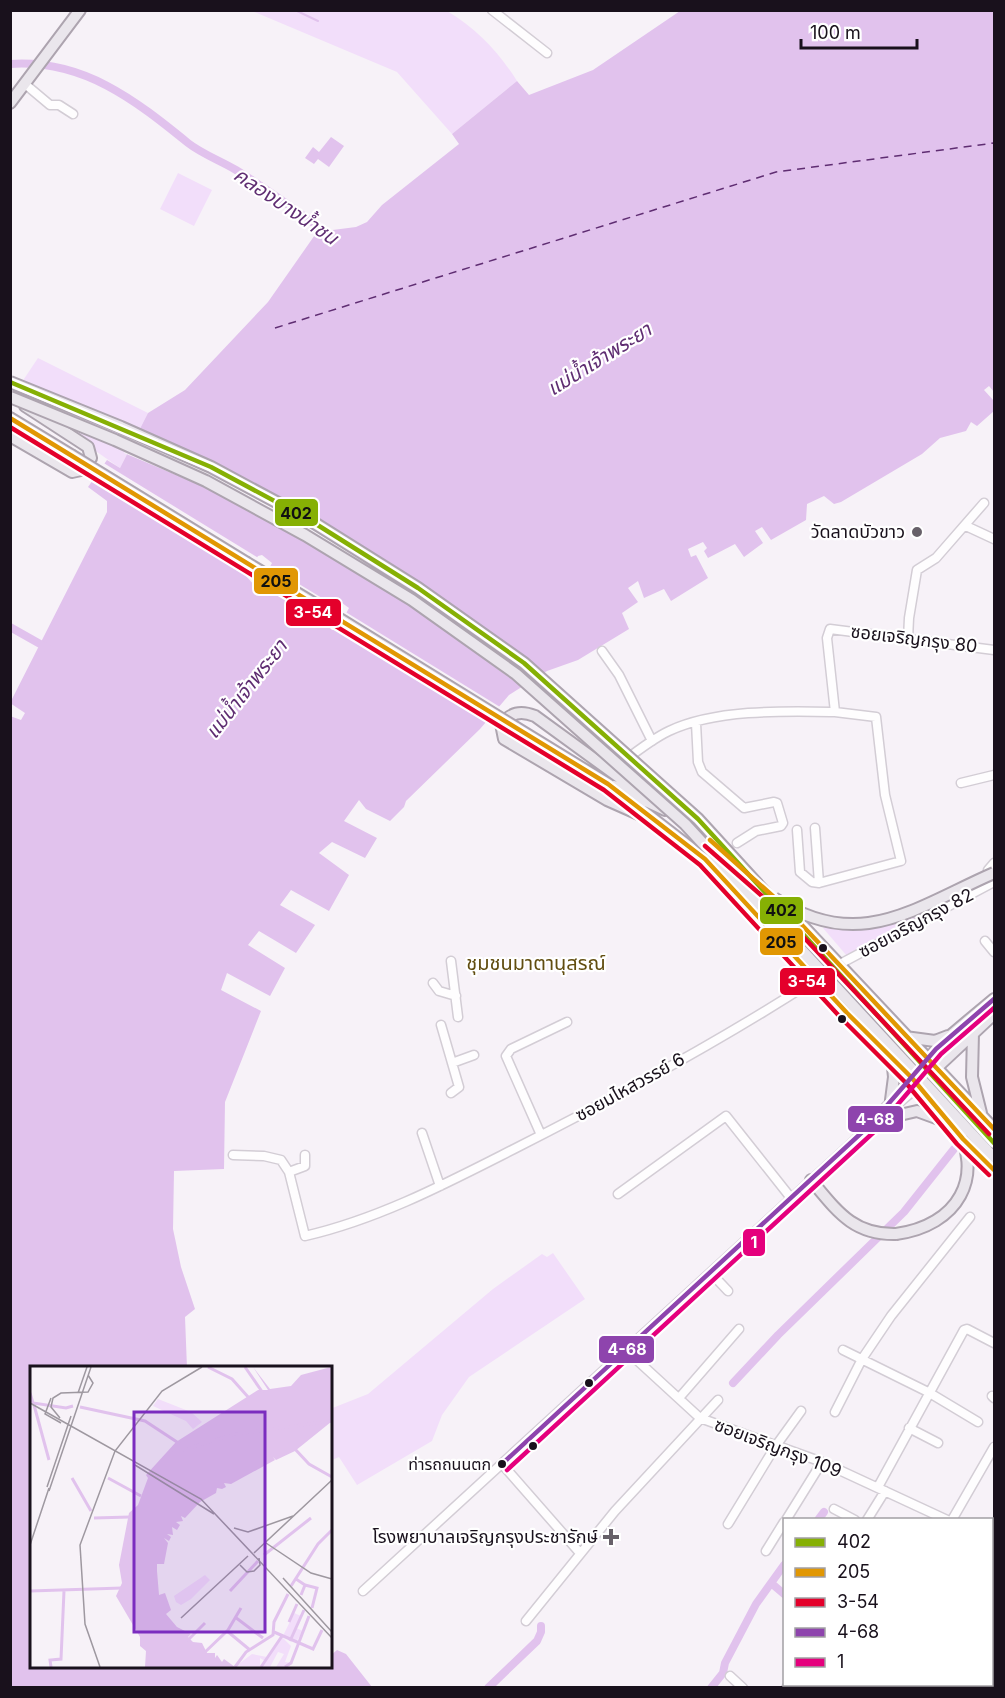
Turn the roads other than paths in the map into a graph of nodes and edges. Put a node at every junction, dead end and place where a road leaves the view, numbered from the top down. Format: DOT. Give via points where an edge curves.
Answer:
graph roads {
  1 [pos="80,10"];
  2 [pos="492,10"];
  3 [pos="547,53"];
  4 [pos="27,81"];
  5 [pos="10,103"];
  6 [pos="73,114"];
  7 [pos="10,382"];
  8 [pos="10,396"];
  9 [pos="10,418"];
  10 [pos="10,436"];
  11 [pos="984,503"];
  12 [pos="966,526"];
  13 [pos="994,539"];
  14 [pos="908,639"];
  15 [pos="994,650"];
  16 [pos="602,651"];
  17 [pos="835,712"];
  18 [pos="696,723"];
  19 [pos="652,741"];
  20 [pos="612,770"];
  21 [pos="994,775"];
  22 [pos="961,783"];
  23 [pos="608,784"];
  24 [pos="652,802"];
  25 [pos="652,818"];
  26 [pos="815,828"];
  27 [pos="797,830"];
  28 [pos="737,843"];
  29 [pos="994,863"];
  30 [pos="994,873"];
  31 [pos="819,883"];
  32 [pos="992,883"];
  33 [pos="759,888"];
  34 [pos="985,941"];
  35 [pos="994,952"];
  36 [pos="451,961"];
  37 [pos="838,965"];
  38 [pos="816,979"];
  39 [pos="434,984"];
  40 [pos="456,996"];
  41 [pos="994,999"];
  42 [pos="994,1014"];
  43 [pos="458,1017"];
  44 [pos="567,1022"];
  45 [pos="441,1025"];
  46 [pos="973,1034"];
  47 [pos="951,1035"];
  48 [pos="905,1036"];
  49 [pos="474,1055"];
  50 [pos="892,1058"];
  51 [pos="927,1059"];
  52 [pos="452,1063"];
  53 [pos="936,1068"];
  54 [pos="915,1082"];
  55 [pos="451,1093"];
  56 [pos="891,1100"];
  57 [pos="944,1104"];
  58 [pos="982,1116"];
  59 [pos="874,1123"];
  60 [pos="950,1123"];
  61 [pos="994,1129"];
  62 [pos="422,1133"];
  63 [pos="541,1135"];
  64 [pos="994,1137"];
  65 [pos="994,1143"];
  66 [pos="233,1155"];
  67 [pos="305,1155"];
  68 [pos="990,1160"];
  69 [pos="994,1170"];
  70 [pos="289,1172"];
  71 [pos="811,1180"];
  72 [pos="440,1186"];
  73 [pos="618,1194"];
  74 [pos="791,1198"];
  75 [pos="970,1217"];
  76 [pos="711,1274"];
  77 [pos="728,1291"];
  78 [pos="739,1329"];
  79 [pos="994,1343"];
  80 [pos="627,1350"];
  81 [pos="843,1350"];
  82 [pos="862,1359"];
  83 [pos="928,1392"];
  84 [pos="679,1398"];
  85 [pos="718,1400"];
  86 [pos="801,1411"];
  87 [pos="834,1412"];
  88 [pos="700,1418"];
  89 [pos="978,1422"];
  90 [pos="909,1428"];
  91 [pos="938,1443"];
  92 [pos="775,1447"];
  93 [pos="994,1447"];
  94 [pos="822,1462"];
  95 [pos="502,1464"];
  96 [pos="881,1489"];
  97 [pos="834,1509"];
  98 [pos="929,1511"];
  99 [pos="787,1518"];
  100 [pos="849,1518"];
  101 [pos="868,1518"];
  102 [pos="924,1518"];
  103 [pos="943,1518"];
  104 [pos="953,1518"];
  105 [pos="728,1524"];
  106 [pos="783,1524"];
  107 [pos="766,1551"];
  108 [pos="580,1553"];
  109 [pos="363,1592"];
  110 [pos="526,1620"];
  111 [pos="730,1676"];
  112 [pos="743,1688"];
  1 -- 4 [label="main road"];
  2 -- 3 [label="street"];
  4 -- 5 [label="main road"];
  4 -- 6 [label="street" via="50,105 59,105"];
  7 -- 33 [label="main road, bridge" via="211,467 308,519 418,588 532,671 698,819"];
  8 -- 10 [label="main road" via="88,447 91,458 81,470 72,472"];
  8 -- 57 [label="main road, bridge" via="206,482 305,535 412,600 516,674 686,824"];
  9 -- 23 [label="main road, bridge"];
  11 -- 12 [label="street"];
  12 -- 13 [label="street"];
  12 -- 14 [label="street" via="936,558 917,570"];
  14 -- 15 [label="street, ซอยเจริญกรุง 80"];
  14 -- 17 [label="street, ซอยเจริญกรุง 80" via="830,629 827,638"];
  16 -- 19 [label="street" via="619,675"];
  17 -- 18 [label="street" via="749,713"];
  17 -- 31 [label="street" via="876,717 886,798 901,861"];
  18 -- 19 [label="street" via="668,731"];
  18 -- 28 [label="street" via="702,772 744,808 776,802 781,826 756,831"];
  19 -- 20 [label="street"];
  20 -- 24 [label="main road"];
  20 -- 25 [label="main road" via="535,716 518,712 501,724 504,739 607,800"];
  21 -- 22 [label="street"];
  23 -- 24 [label="main road"];
  23 -- 25 [label="main road"];
  24 -- 37 [label="main road" via="735,860"];
  25 -- 38 [label="main road" via="705,859"];
  26 -- 31 [label="street"];
  27 -- 31 [label="street" via="800,872"];
  29 -- 32 [label="street" via="988,870"];
  30 -- 33 [label="main road, bridge" via="896,916 862,926 843,926 804,915"];
  32 -- 37 [label="street, ซอยเจริญกรุง 82"];
  33 -- 65 [label="main road, bridge"];
  34 -- 35 [label="street"];
  36 -- 40 [label="street"];
  37 -- 48 [label="main road"];
  38 -- 50 [label="main road"];
  38 -- 63 [label="street, ซอยมไหสวรรย์ 6" via="727,1034"];
  39 -- 40 [label="street" via="439,991"];
  40 -- 43 [label="street"];
  41 -- 47 [label="main road"];
  42 -- 46 [label="main road"];
  44 -- 63 [label="street" via="511,1049 506,1056"];
  45 -- 52 [label="street"];
  46 -- 53 [label="main road"];
  46 -- 58 [label="main road" via="972,1077"];
  47 -- 48 [label="main road" via="935,1041"];
  47 -- 51 [label="main road"];
  48 -- 51 [label="main road"];
  49 -- 52 [label="street"];
  50 -- 54 [label="main road"];
  50 -- 56 [label="main road"];
  51 -- 53 [label="main road"];
  51 -- 54 [label="main road"];
  52 -- 55 [label="street" via="459,1087"];
  53 -- 54 [label="main road"];
  53 -- 58 [label="main road"];
  54 -- 56 [label="street"];
  54 -- 59 [label="street"];
  54 -- 60 [label="main road"];
  56 -- 59 [label="street"];
  57 -- 68 [label="main road, bridge"];
  57 -- 71 [label="main road, bridge" via="967,1149 970,1171 964,1188 946,1212 923,1227 896,1234 867,1231 846,1219"];
  58 -- 61 [label="main road"];
  59 -- 60 [label="main road" via="917,1111"];
  59 -- 71 [label="street"];
  60 -- 68 [label="main road"];
  62 -- 72 [label="street"];
  63 -- 72 [label="street, ซอยมไหสวรรย์ 6"];
  64 -- 68 [label="main road" via="983,1143"];
  66 -- 70 [label="street" via="281,1160"];
  67 -- 70 [label="street" via="305,1166"];
  68 -- 69 [label="main road"];
  70 -- 72 [label="street, ซอยมไหสวรรย์ 6" via="305,1236 406,1203"];
  71 -- 74 [label="street"];
  73 -- 74 [label="street" via="726,1116"];
  74 -- 76 [label="street"];
  75 -- 82 [label="street"];
  76 -- 77 [label="street"];
  76 -- 80 [label="street"];
  78 -- 84 [label="street"];
  79 -- 83 [label="street" via="964,1330"];
  80 -- 84 [label="street, ซอยเจริญกรุง 109"];
  80 -- 95 [label="street"];
  81 -- 82 [label="street"];
  82 -- 83 [label="street"];
  82 -- 87 [label="street"];
  83 -- 89 [label="street"];
  83 -- 90 [label="street"];
  84 -- 88 [label="street, ซอยเจริญกรุง 109"];
  85 -- 88 [label="street"];
  86 -- 92 [label="street"];
  88 -- 92 [label="street, ซอยเจริญกรุง 109"];
  88 -- 108 [label="street"];
  90 -- 91 [label="street"];
  90 -- 96 [label="street"];
  92 -- 94 [label="street, ซอยเจริญกรุง 109"];
  92 -- 105 [label="street"];
  93 -- 104 [label="street"];
  94 -- 96 [label="street, ซอยเจริญกรุง 109"];
  94 -- 99 [label="street"];
  95 -- 108 [label="street"];
  95 -- 109 [label="street"];
  96 -- 98 [label="street, ซอยเจริญกรุง 109"];
  96 -- 101 [label="street"];
  97 -- 100 [label="street"];
  98 -- 102 [label="street"];
  98 -- 103 [label="street, ซอยเจริญกรุง 109"];
  106 -- 107 [label="street"];
  108 -- 110 [label="street"];
  111 -- 112 [label="street"];
}
